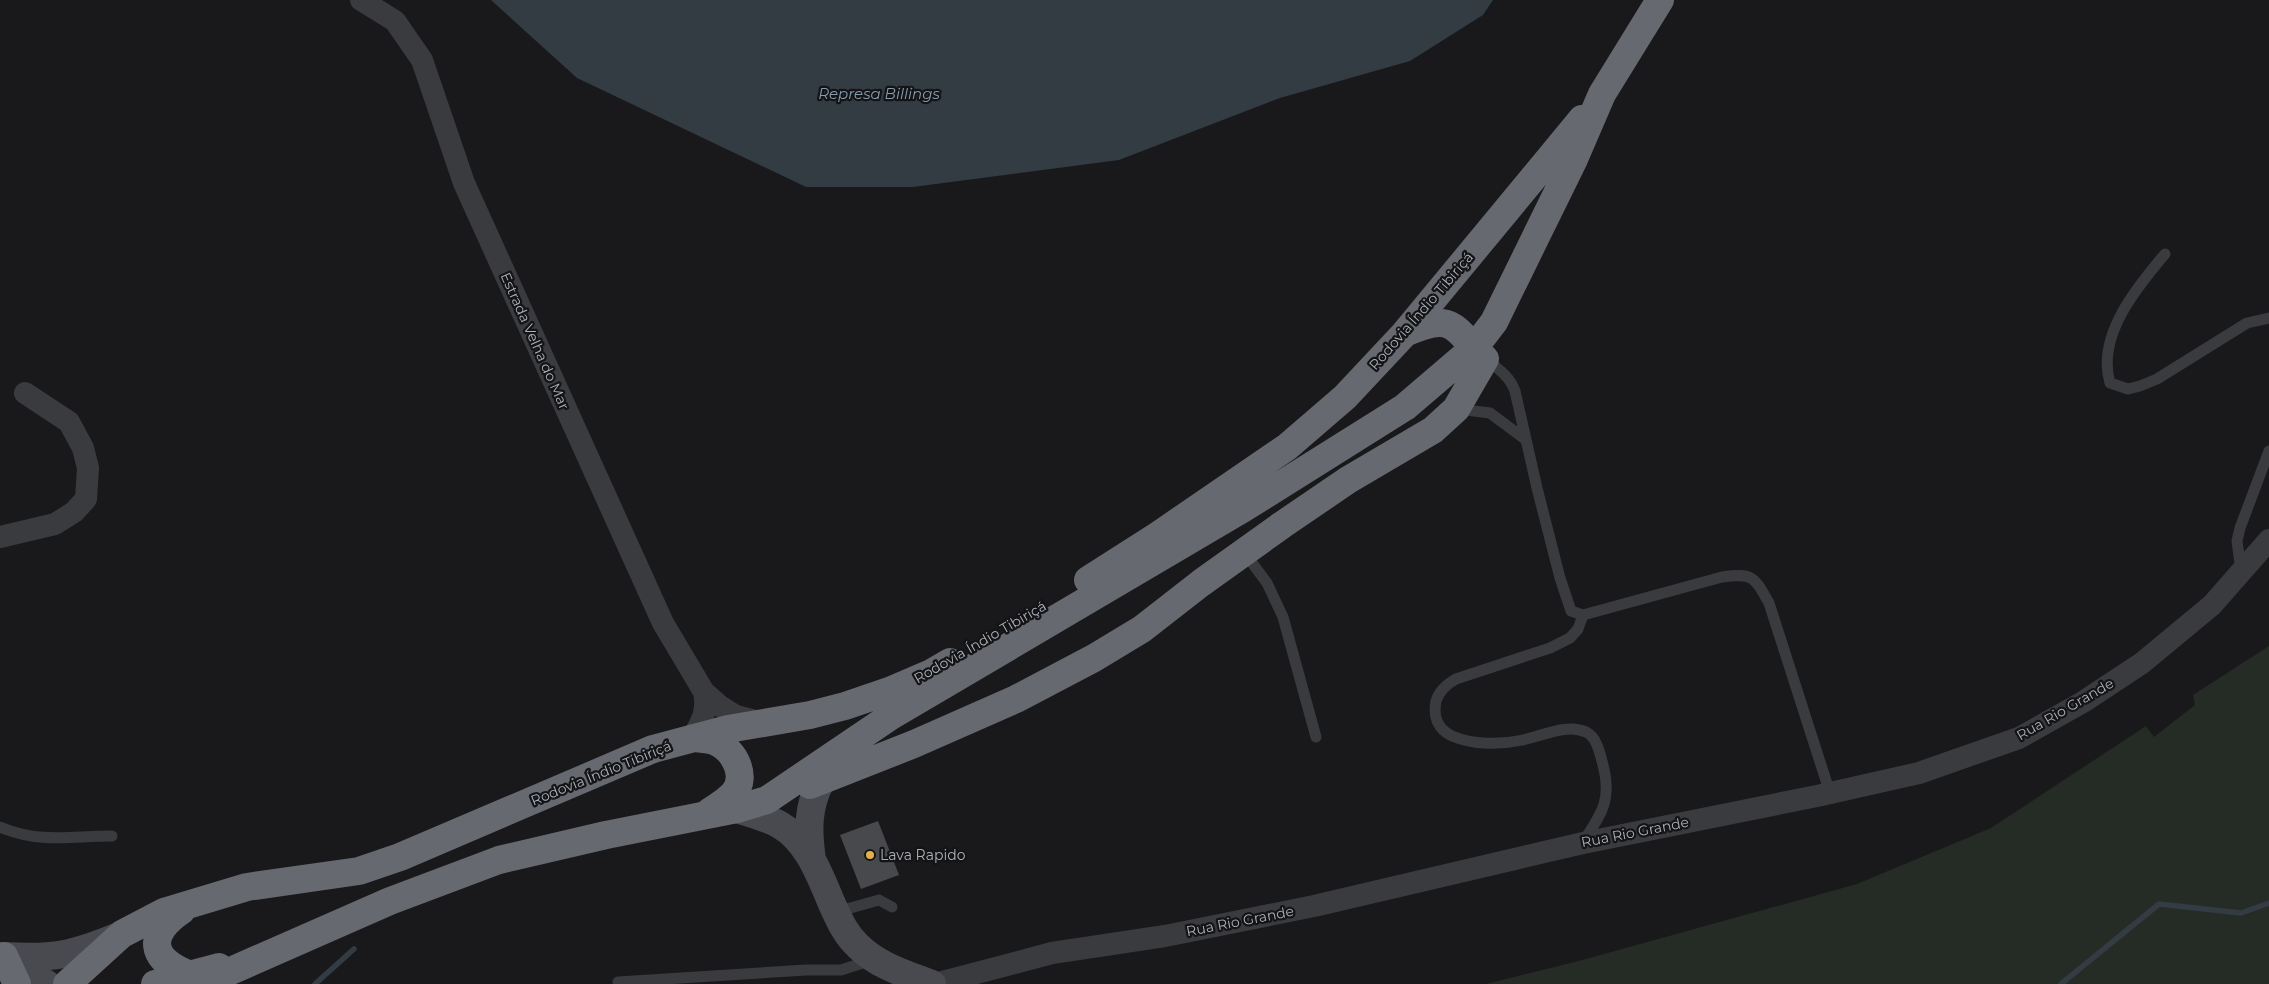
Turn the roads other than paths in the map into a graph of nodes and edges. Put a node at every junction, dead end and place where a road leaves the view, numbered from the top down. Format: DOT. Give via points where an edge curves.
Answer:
graph roads {
  1 [pos="361,0"];
  2 [pos="1660,0"];
  3 [pos="1602,94"];
  4 [pos="2165,254"];
  5 [pos="2269,318"];
  6 [pos="1405,333"];
  7 [pos="1480,354"];
  8 [pos="25,393"];
  9 [pos="1456,409"];
  10 [pos="1525,439"];
  11 [pos="2269,451"];
  12 [pos="0,536"];
  13 [pos="2269,540"];
  14 [pos="1244,552"];
  15 [pos="2241,571"];
  16 [pos="1583,615"];
  17 [pos="704,692"];
  18 [pos="765,723"];
  19 [pos="1316,737"];
  20 [pos="692,738"];
  21 [pos="821,781"];
  22 [pos="1830,793"];
  23 [pos="767,800"];
  24 [pos="737,809"];
  25 [pos="704,816"];
  26 [pos="0,827"];
  27 [pos="112,836"];
  28 [pos="1583,843"];
  29 [pos="812,860"];
  30 [pos="195,901"];
  31 [pos="892,907"];
  32 [pos="836,912"];
  33 [pos="122,934"];
  34 [pos="2,955"];
  35 [pos="874,959"];
  36 [pos="194,979"];
  37 [pos="618,982"];
  38 [pos="17,984"];
  39 [pos="47,984"];
  40 [pos="67,984"];
  41 [pos="155,984"];
  42 [pos="934,984"];
  1 -- 17 [label="street, Estrada Velha do Mar" via="395,21 422,60 464,183 659,614"];
  2 -- 3 [label="highway, Rodovia Índio Tibiriçá"];
  3 -- 6 [label="highway, Rodovia Índio Tibiriçá"];
  3 -- 7 [label="highway, Rodovia Índio Tibiriçá"];
  4 -- 5 [label="lane" via="2121,316 2109,345 2106,370 2110,382 2128,388 2140,386 2247,323"];
  6 -- 7 [label="highway" via="1428,323 1442,322 1452,325"];
  6 -- 18 [label="highway, Rodovia Índio Tibiriçá" via="1345,397 1287,447 1084,582 906,684 844,706"];
  7 -- 9 [label="highway"];
  7 -- 10 [label="lane" via="1512,383"];
  7 -- 23 [label="highway, Rodovia Índio Tibiriçá" via="1337,451 891,716"];
  8 -- 12 [label="street" via="69,422 83,448 88,468 86,499 74,512 55,524"];
  9 -- 10 [label="lane" via="1490,413"];
  9 -- 14 [label="highway" via="1433,430 1348,480"];
  10 -- 16 [label="lane" via="1567,602 1571,610"];
  11 -- 15 [label="lane" via="2240,528 2237,541"];
  13 -- 15 [label="street, Rua Rio Grande"];
  14 -- 19 [label="lane" via="1267,582 1283,617"];
  14 -- 21 [label="highway" via="1142,630 1094,658 1016,699"];
  15 -- 22 [label="street, Rua Rio Grande" via="2212,605 2142,663 2083,702 2019,738 1919,773"];
  16 -- 22 [label="lane" via="1722,577 1743,574 1757,581 1769,603"];
  16 -- 28 [label="lane" via="1578,629 1570,638 1447,684 1436,700 1435,718 1446,733 1478,742 1521,740 1562,730 1579,729 1589,733 1597,744 1608,784 1603,811"];
  17 -- 18 [label="street" via="736,716"];
  17 -- 20 [label="street" via="707,706 704,719"];
  18 -- 20 [label="highway, Rodovia Índio Tibiriçá"];
  20 -- 25 [label="highway" via="725,747 735,758 740,771 734,793"];
  20 -- 30 [label="highway, Rodovia Índio Tibiriçá" via="653,749 491,819 359,871 247,887"];
  21 -- 23 [label="highway"];
  21 -- 29 [label="street" via="809,814"];
  22 -- 28 [label="street, Rua Rio Grande"];
  23 -- 24 [label="highway, Rodovia Índio Tibiriçá"];
  24 -- 25 [label="highway, Rodovia Índio Tibiriçá"];
  24 -- 29 [label="street" via="781,825 797,839"];
  25 -- 36 [label="highway, Rodovia Índio Tibiriçá" via="499,860 390,901 270,954"];
  26 -- 27 [label="lane" via="47,839"];
  28 -- 42 [label="street, Rua Rio Grande" via="1314,906 1165,936 1052,954"];
  29 -- 32 [label="street"];
  30 -- 33 [label="highway, Rodovia Índio Tibiriçá" via="164,912"];
  30 -- 36 [label="highway" via="166,921 158,932 157,941 164,961"];
  31 -- 32 [label="lane" via="879,900"];
  32 -- 35 [label="street" via="845,931"];
  33 -- 34 [label="street" via="60,956"];
  33 -- 40 [label="highway, Rodovia Índio Tibiriçá"];
  34 -- 38 [label="highway"];
  34 -- 39 [label="street"];
  35 -- 37 [label="lane" via="841,970"];
  35 -- 42 [label="street" via="896,971"];
  36 -- 41 [label="highway, Rodovia Índio Tibiriçá"];
}
